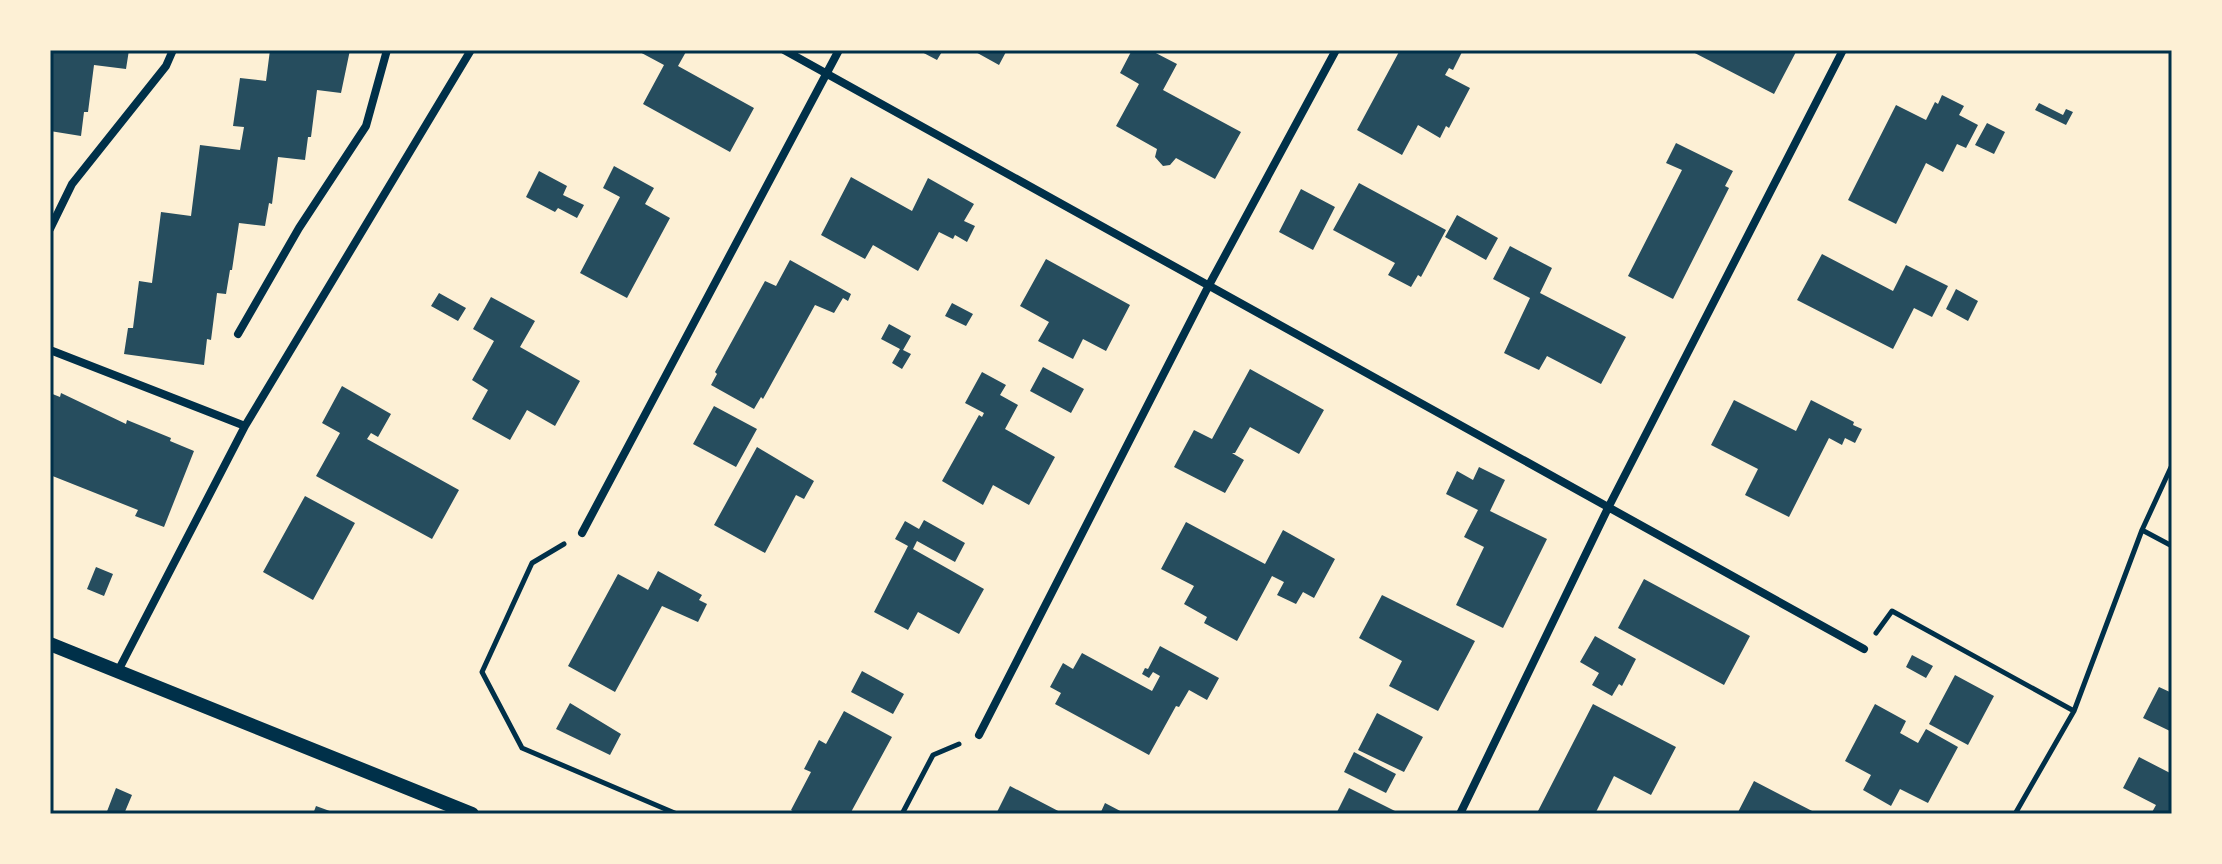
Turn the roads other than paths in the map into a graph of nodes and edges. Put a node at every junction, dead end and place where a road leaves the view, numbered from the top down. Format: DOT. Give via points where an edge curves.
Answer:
graph roads {
  1 [pos="173,50"];
  2 [pos="387,50"];
  3 [pos="471,50"];
  4 [pos="784,50"];
  5 [pos="839,50"];
  6 [pos="1336,50"];
  7 [pos="1843,50"];
  8 [pos="826,74"];
  9 [pos="50,229"];
  10 [pos="1208,287"];
  11 [pos="238,334"];
  12 [pos="50,350"];
  13 [pos="245,426"];
  14 [pos="1608,508"];
  15 [pos="582,533"];
  16 [pos="50,644"];
  17 [pos="1864,649"];
  18 [pos="118,671"];
  19 [pos="979,735"];
  20 [pos="472,814"];
  21 [pos="1460,814"];
  1 -- 9 [label="street" via="166,66 72,184"];
  2 -- 11 [label="street" via="366,126"];
  3 -- 13 [label="street"];
  4 -- 8 [label="street"];
  5 -- 8 [label="street"];
  6 -- 10 [label="street"];
  7 -- 14 [label="street"];
  8 -- 10 [label="street"];
  8 -- 15 [label="street"];
  10 -- 14 [label="street"];
  10 -- 19 [label="street"];
  12 -- 13 [label="street"];
  13 -- 18 [label="street"];
  14 -- 17 [label="street"];
  14 -- 21 [label="street"];
  16 -- 18 [label="street"];
  18 -- 20 [label="street"];
}
